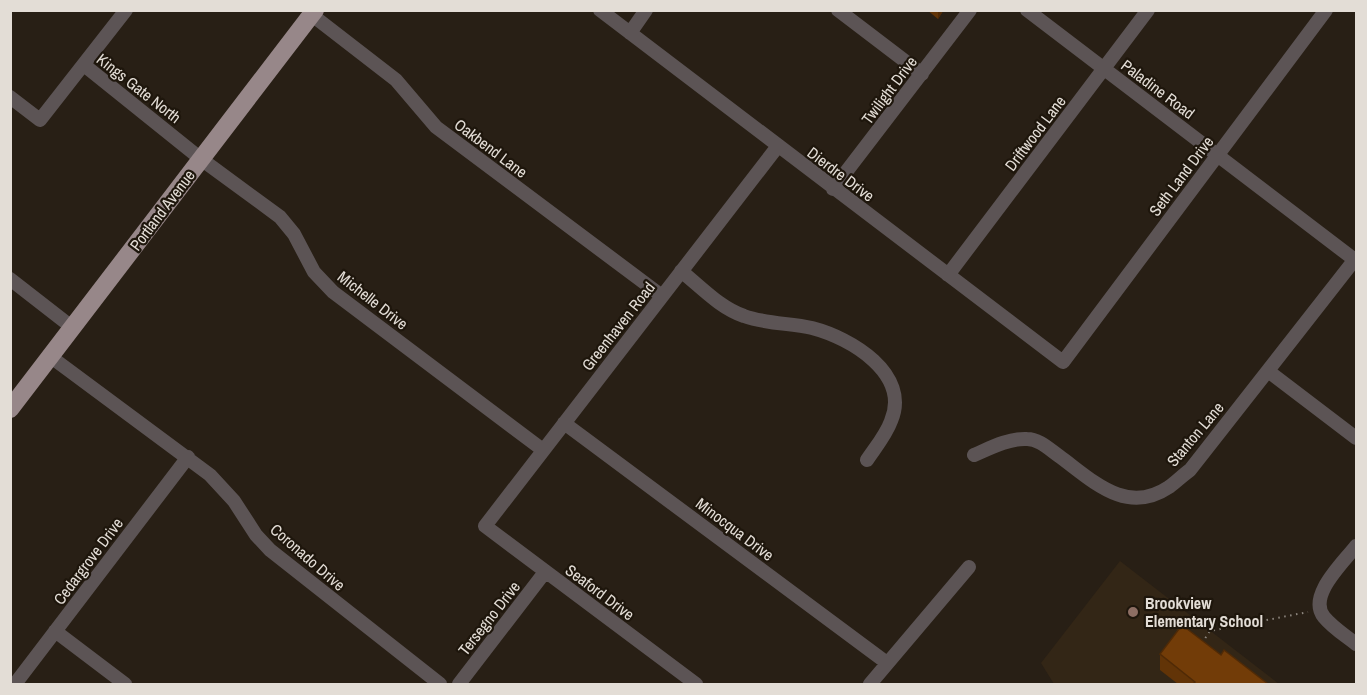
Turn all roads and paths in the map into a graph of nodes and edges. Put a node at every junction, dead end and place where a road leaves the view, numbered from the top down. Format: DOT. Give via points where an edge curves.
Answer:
graph roads {
  1 [pos="126,10"];
  2 [pos="600,10"];
  3 [pos="646,10"];
  4 [pos="838,10"];
  5 [pos="970,10"];
  6 [pos="1027,10"];
  7 [pos="1148,10"];
  8 [pos="1326,10"];
  9 [pos="313,13"];
  10 [pos="630,33"];
  11 [pos="84,65"];
  12 [pos="1104,69"];
  13 [pos="922,74"];
  14 [pos="10,98"];
  15 [pos="778,146"];
  16 [pos="1217,155"];
  17 [pos="201,159"];
  18 [pos="833,189"];
  19 [pos="1356,259"];
  20 [pos="681,271"];
  21 [pos="948,275"];
  22 [pos="10,279"];
  23 [pos="662,296"];
  24 [pos="73,328"];
  25 [pos="51,357"];
  26 [pos="1063,362"];
  27 [pos="1268,371"];
  28 [pos="10,409"];
  29 [pos="564,423"];
  30 [pos="1356,438"];
  31 [pos="543,450"];
  32 [pos="974,455"];
  33 [pos="188,457"];
  34 [pos="867,460"];
  35 [pos="485,526"];
  36 [pos="1356,546"];
  37 [pos="969,567"];
  38 [pos="545,572"];
  39 [pos="1320,609"];
  40 [pos="55,631"];
  41 [pos="1356,644"];
  42 [pos="1198,649"];
  43 [pos="887,663"];
  44 [pos="15,684"];
  45 [pos="125,684"];
  46 [pos="440,684"];
  47 [pos="459,684"];
  48 [pos="696,684"];
  49 [pos="870,684"];
  1 -- 11 [label="street"];
  2 -- 10 [label="street, Dierdre Drive"];
  3 -- 10 [label="street"];
  4 -- 13 [label="street"];
  5 -- 13 [label="street, Twilight Drive"];
  6 -- 12 [label="street, Paladine Road"];
  7 -- 12 [label="street, Driftwood Lane"];
  8 -- 16 [label="street, Seth Land Drive"];
  9 -- 17 [label="main road, Portland Avenue"];
  9 -- 23 [label="street, Oakbend Lane" via="396,80 436,128"];
  10 -- 15 [label="street, Dierdre Drive"];
  11 -- 14 [label="street, Kings Gate North" via="40,120"];
  11 -- 17 [label="street, Kings Gate North"];
  12 -- 16 [label="street, Paladine Road"];
  12 -- 21 [label="street, Driftwood Lane"];
  13 -- 18 [label="street, Twilight Drive"];
  15 -- 18 [label="street, Dierdre Drive"];
  15 -- 20 [label="street, Greenhaven Road"];
  16 -- 19 [label="street, Paladine Road"];
  16 -- 26 [label="street, Seth Land Drive"];
  17 -- 24 [label="main road, Portland Avenue"];
  17 -- 31 [label="street, Michelle Drive" via="287,224 314,272 333,292"];
  18 -- 21 [label="street, Dierdre Drive"];
  19 -- 27 [label="street, Stanton Lane"];
  20 -- 23 [label="street, Greenhaven Road"];
  20 -- 34 [label="street" via="722,304 744,316 813,328 858,349 879,364 891,382 895,406 891,422"];
  21 -- 26 [label="street, Dierdre Drive"];
  22 -- 24 [label="street"];
  23 -- 29 [label="street, Greenhaven Road"];
  24 -- 25 [label="main road, Portland Avenue"];
  25 -- 28 [label="main road, Portland Avenue"];
  25 -- 33 [label="street, Coronado Drive"];
  27 -- 30 [label="street"];
  27 -- 32 [label="street, Stanton Lane" via="1190,470 1150,496 1125,497 1108,492 1034,440 1010,441"];
  29 -- 31 [label="street, Greenhaven Road"];
  29 -- 43 [label="street, Minocqua Drive"];
  31 -- 35 [label="street, Greenhaven Road"];
  33 -- 40 [label="street, Cedargrove Drive"];
  33 -- 46 [label="street, Coronado Drive" via="220,484 270,550"];
  35 -- 38 [label="street, Seaford Drive"];
  36 -- 39 [label="street" via="1323,590"];
  37 -- 43 [label="street"];
  38 -- 47 [label="street, Tersegno Drive"];
  38 -- 48 [label="street, Seaford Drive"];
  39 -- 41 [label="street" via="1331,625"];
  39 -- 42 [label="path" via="1210,631"];
  40 -- 44 [label="street, Cedargrove Drive"];
  40 -- 45 [label="street"];
  43 -- 49 [label="street"];
}
